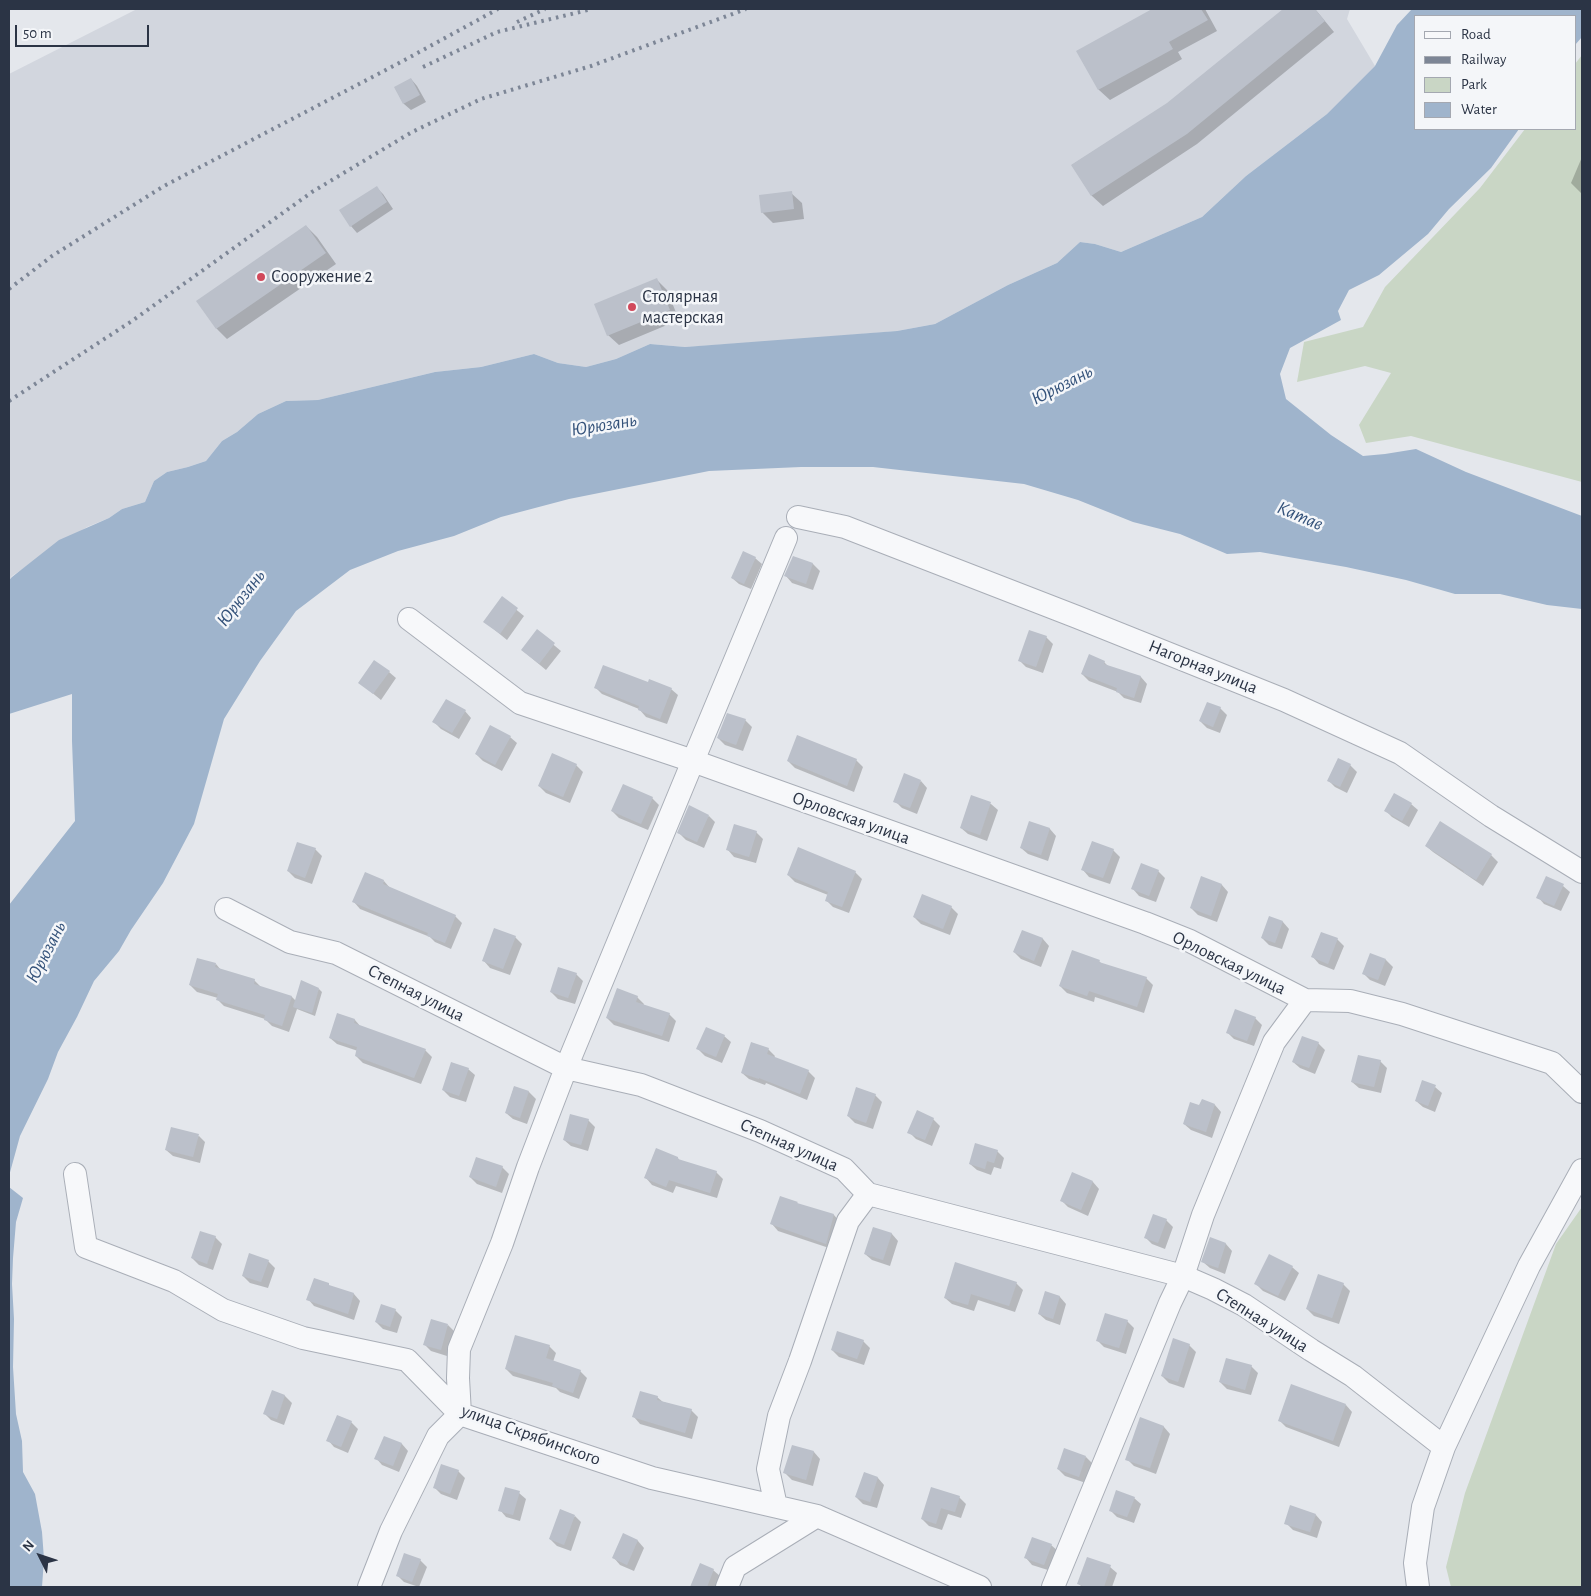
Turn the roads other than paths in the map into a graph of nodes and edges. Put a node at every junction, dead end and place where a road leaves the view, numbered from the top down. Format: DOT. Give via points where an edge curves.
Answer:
graph roads {
  1 [pos="798,518"];
  2 [pos="786,538"];
  3 [pos="409,619"];
  4 [pos="692,761"];
  5 [pos="1582,872"];
  6 [pos="226,909"];
  7 [pos="1305,1000"];
  8 [pos="566,1068"];
  9 [pos="1582,1092"];
  10 [pos="1582,1170"];
  11 [pos="75,1174"];
  12 [pos="868,1194"];
  13 [pos="1183,1276"];
  14 [pos="460,1414"];
  15 [pos="1444,1447"];
  16 [pos="776,1506"];
  17 [pos="817,1516"];
  18 [pos="369,1587"];
  19 [pos="727,1587"];
  20 [pos="980,1587"];
  21 [pos="1053,1587"];
  22 [pos="1418,1587"];
  1 -- 5 [label="street, Нагорная улица" via="845,527 1284,700 1400,753 1491,816"];
  2 -- 4 [label="street"];
  3 -- 4 [label="street, Орловская улица" via="520,703"];
  4 -- 7 [label="street, Орловская улица" via="1190,941"];
  4 -- 8 [label="street"];
  6 -- 8 [label="street, Степная улица" via="290,942 336,953"];
  7 -- 9 [label="street" via="1350,1001 1402,1014 1552,1063"];
  7 -- 13 [label="street" via="1274,1042 1203,1215"];
  8 -- 12 [label="street, Степная улица" via="641,1085 760,1130 844,1169"];
  8 -- 14 [label="street" via="502,1243 458,1350"];
  10 -- 15 [label="street" via="1529,1266"];
  11 -- 14 [label="street, улица Скрябинского" via="86,1247 174,1281 222,1310 303,1338 407,1360"];
  12 -- 13 [label="street, Степная улица"];
  12 -- 16 [label="street" via="848,1221 779,1416 768,1470"];
  13 -- 15 [label="street, Степная улица" via="1244,1305 1353,1376"];
  13 -- 21 [label="street"];
  14 -- 16 [label="street, улица Скрябинского" via="652,1478"];
  14 -- 18 [label="street" via="438,1436 391,1531"];
  15 -- 22 [label="street" via="1423,1507 1415,1563"];
  16 -- 17 [label="street, улица Скрябинского"];
  17 -- 19 [label="street" via="735,1566"];
  17 -- 20 [label="street, улица Скрябинского"];
}
